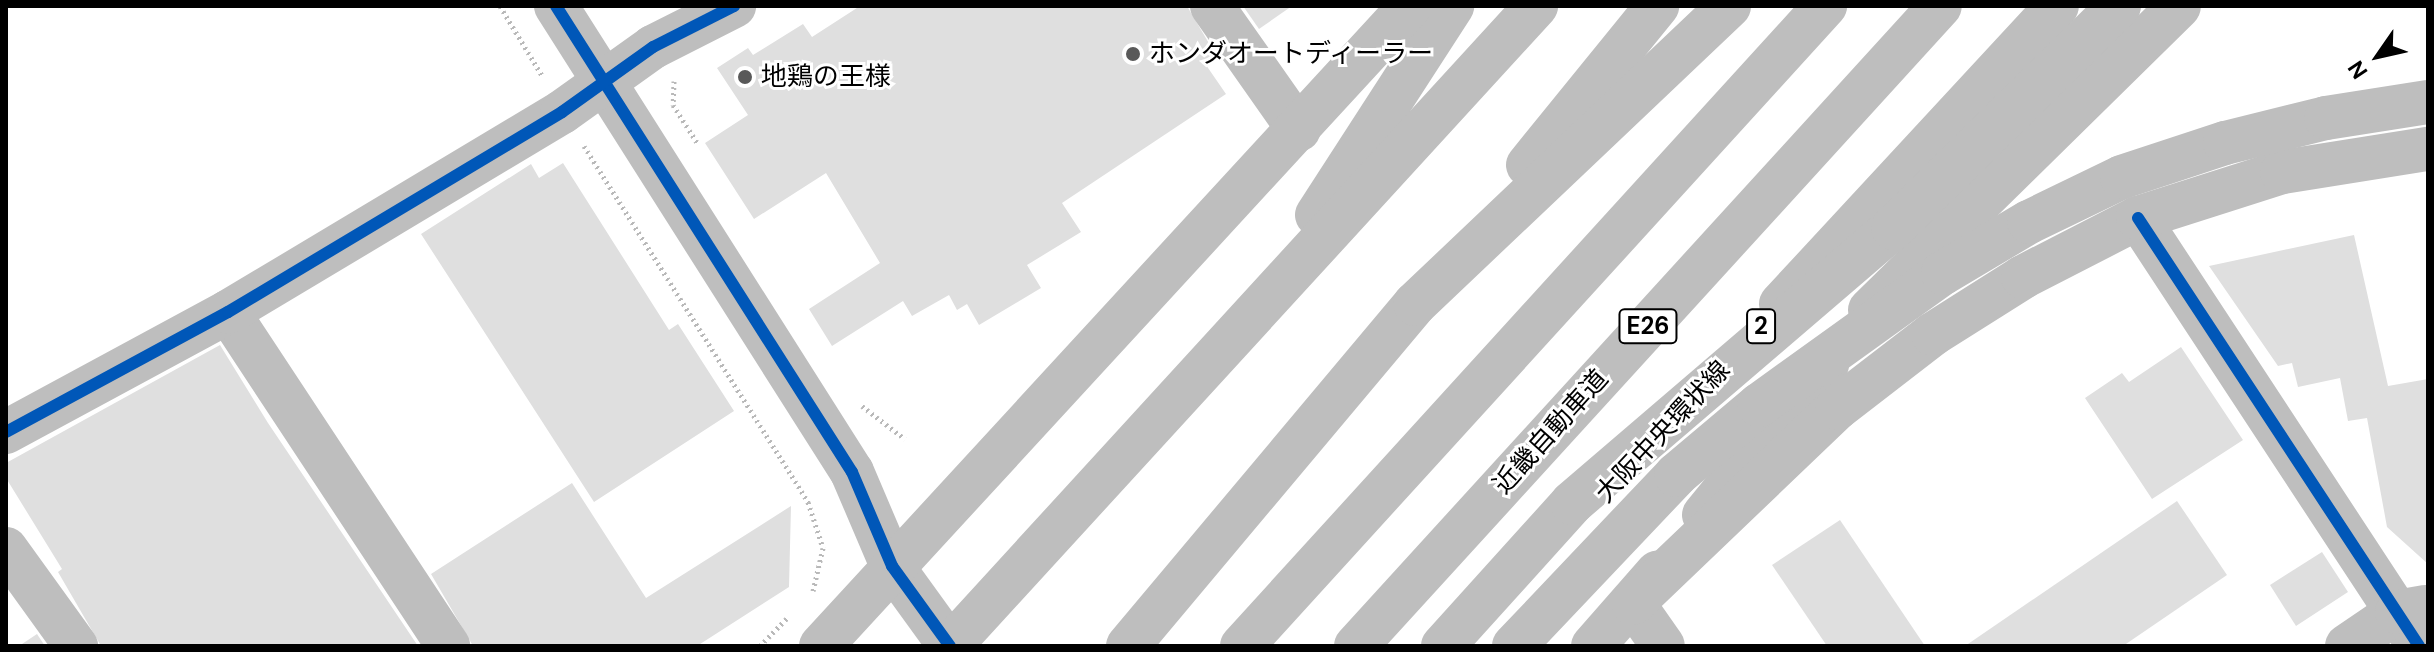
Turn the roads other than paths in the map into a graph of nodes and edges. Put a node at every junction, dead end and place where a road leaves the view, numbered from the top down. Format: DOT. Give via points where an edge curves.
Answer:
graph roads {
  1 [pos="556,6"];
  2 [pos="734,6"];
  3 [pos="1212,6"];
  4 [pos="1410,6"];
  5 [pos="1452,6"];
  6 [pos="1536,6"];
  7 [pos="1657,6"];
  8 [pos="1729,6"];
  9 [pos="1825,6"];
  10 [pos="1940,6"];
  11 [pos="2057,6"];
  12 [pos="2119,6"];
  13 [pos="2179,6"];
  14 [pos="602,83"];
  15 [pos="2428,102"];
  16 [pos="1299,130"];
  17 [pos="2428,149"];
  18 [pos="2138,218"];
  19 [pos="1279,288"];
  20 [pos="1415,304"];
  21 [pos="228,312"];
  22 [pos="6,432"];
  23 [pos="6,549"];
  24 [pos="892,566"];
  25 [pos="1633,603"];
  26 [pos="2415,622"];
  27 [pos="76,646"];
  28 [pos="448,646"];
  29 [pos="821,646"];
  30 [pos="950,646"];
  31 [pos="1128,646"];
  32 [pos="1242,646"];
  33 [pos="1356,646"];
  34 [pos="1443,646"];
  35 [pos="1465,646"];
  36 [pos="1514,646"];
  37 [pos="1593,646"];
  38 [pos="1663,646"];
  39 [pos="2347,646"];
  1 -- 14 [label="main road"];
  2 -- 14 [label="main road" via="653,47"];
  3 -- 16 [label="main road"];
  4 -- 16 [label="main road"];
  5 -- 19 [label="main road" via="1305,232"];
  6 -- 19 [label="main road"];
  7 -- 20 [label="main road"];
  8 -- 20 [label="main road"];
  9 -- 32 [label="main road"];
  10 -- 33 [label="main road, 近畿自動車道 / E26"];
  11 -- 35 [label="main road, 大阪中央環状線 / 2"];
  12 -- 34 [label="main road" via="1893,228 1572,503"];
  13 -- 25 [label="main road" via="1873,307"];
  14 -- 21 [label="main road"];
  14 -- 24 [label="main road" via="852,472"];
  15 -- 36 [label="main road" via="2282,128 2122,177 1955,266 1759,405 1676,475"];
  16 -- 24 [label="main road"];
  17 -- 18 [label="main road" via="2282,172"];
  18 -- 25 [label="main road" via="2023,277 1933,334 1837,408"];
  18 -- 26 [label="main road"];
  19 -- 30 [label="main road"];
  20 -- 31 [label="main road"];
  21 -- 22 [label="main road"];
  21 -- 28 [label="main road"];
  23 -- 27 [label="main road"];
  24 -- 29 [label="main road"];
  24 -- 30 [label="main road"];
  25 -- 37 [label="main road"];
  25 -- 38 [label="main road"];
  26 -- 39 [label="main road"];
}
